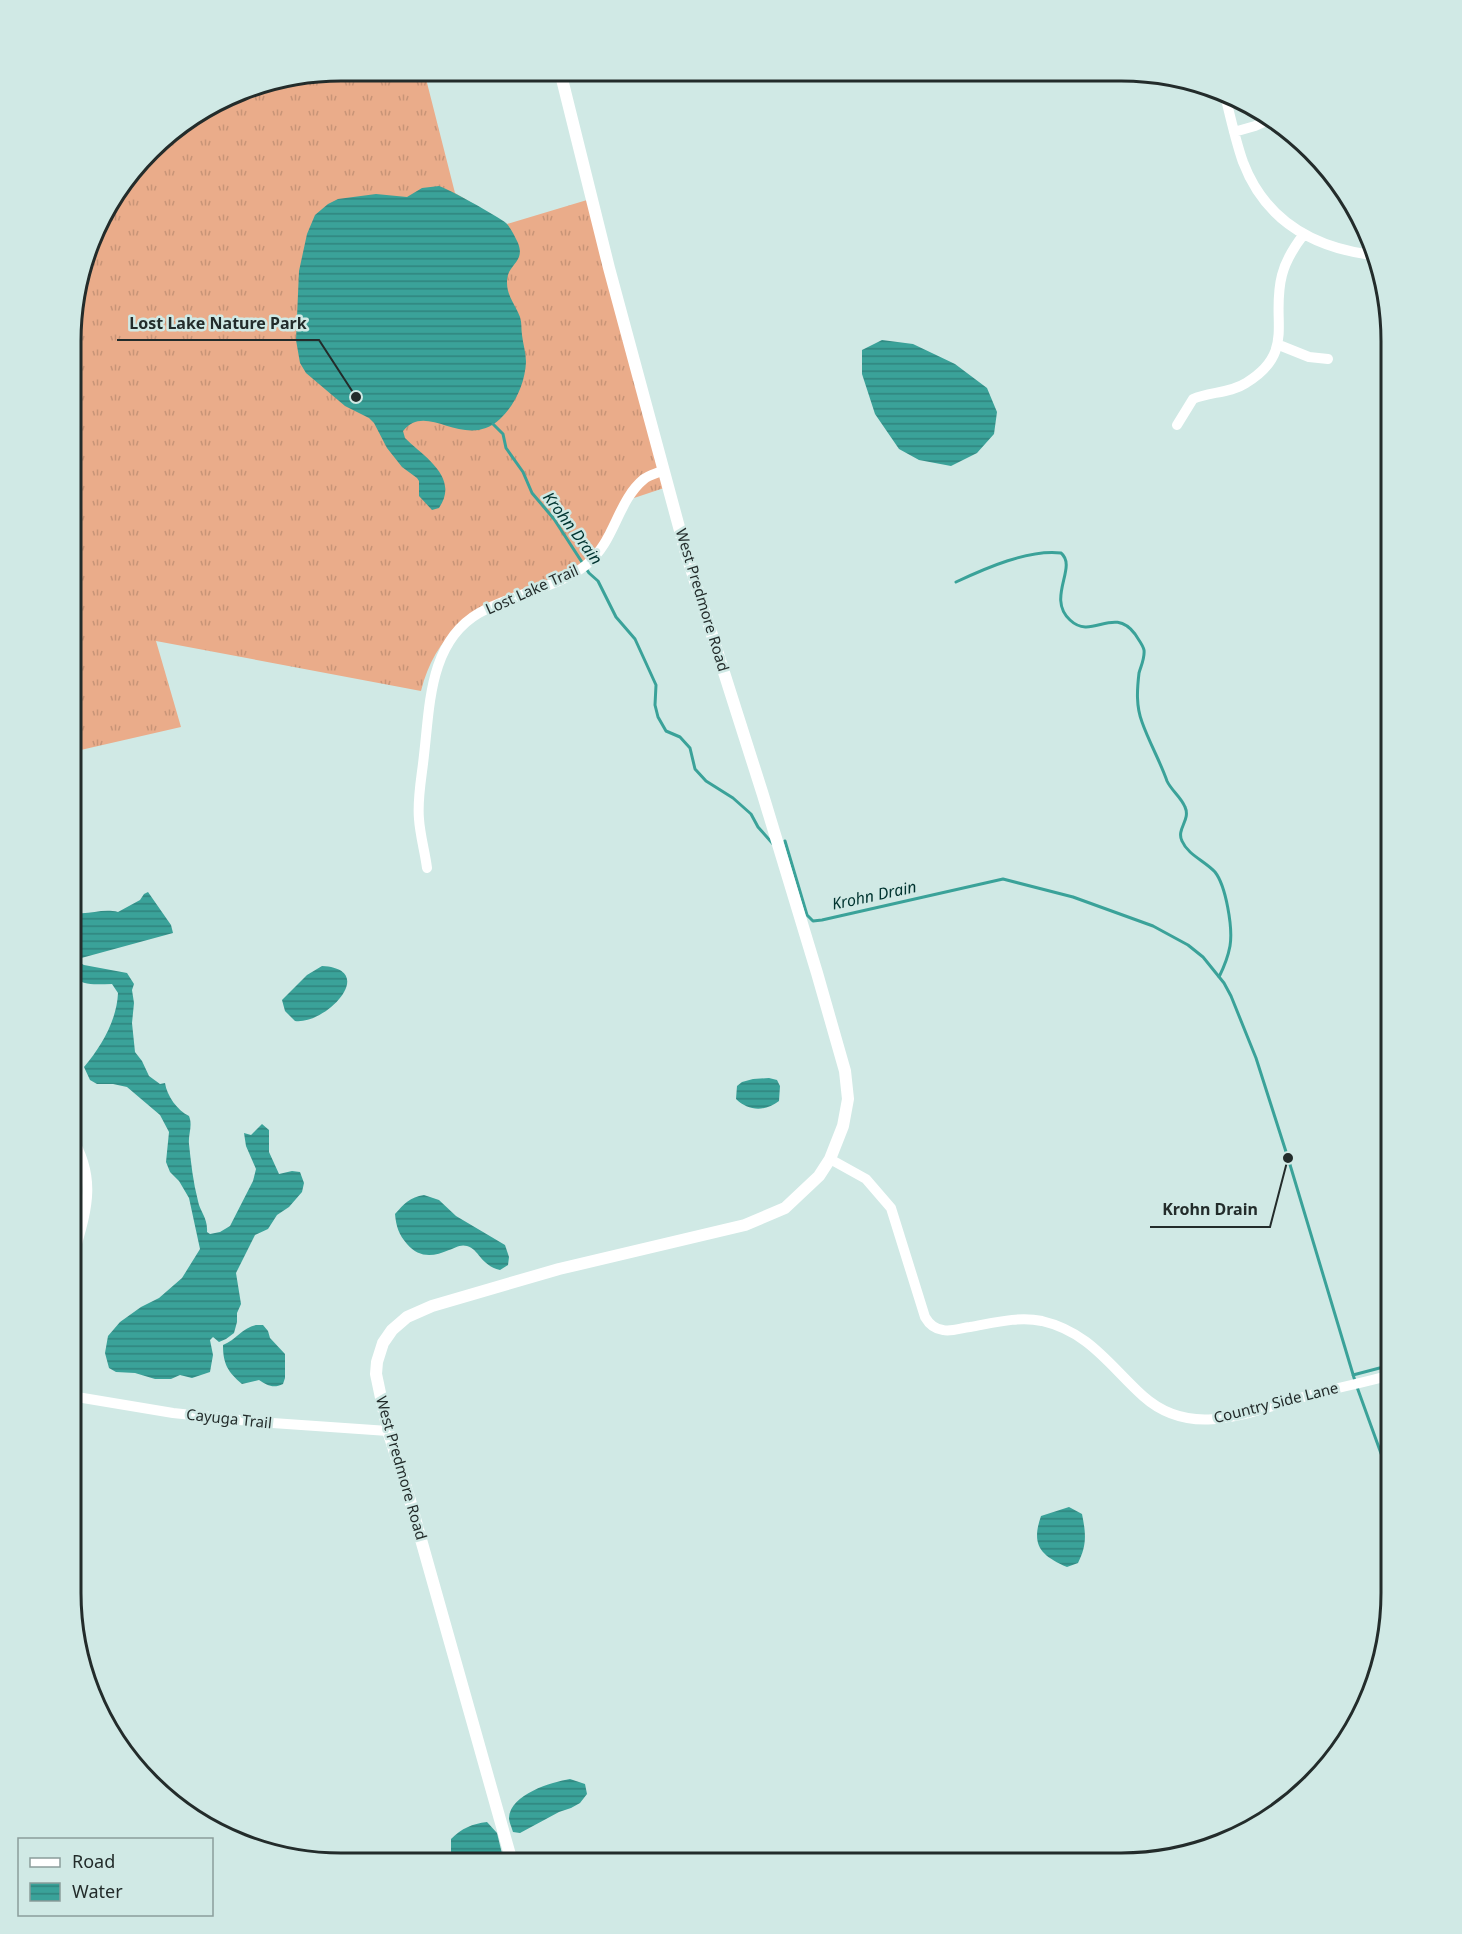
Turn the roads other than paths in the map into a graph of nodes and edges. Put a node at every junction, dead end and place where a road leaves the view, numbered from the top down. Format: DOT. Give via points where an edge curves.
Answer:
graph roads {
  1 [pos="562,81"];
  2 [pos="1227,104"];
  3 [pos="1262,123"];
  4 [pos="1234,132"];
  5 [pos="1304,234"];
  6 [pos="1366,254"];
  7 [pos="1279,345"];
  8 [pos="1328,359"];
  9 [pos="1177,425"];
  10 [pos="664,470"];
  11 [pos="427,868"];
  12 [pos="81,1155"];
  13 [pos="830,1159"];
  14 [pos="81,1227"];
  15 [pos="1381,1377"];
  16 [pos="81,1398"];
  17 [pos="388,1431"];
  18 [pos="509,1853"];
  1 -- 10 [label="street, West Predmore Road"];
  2 -- 4 [label="street"];
  3 -- 4 [label="street"];
  4 -- 5 [label="street" via="1260,195 1276,214"];
  5 -- 6 [label="street" via="1336,249"];
  5 -- 7 [label="street" via="1289,256 1282,276"];
  7 -- 8 [label="street" via="1309,357"];
  7 -- 9 [label="street" via="1272,360 1244,385 1193,399"];
  10 -- 11 [label="street, Lost Lake Trail" via="645,478 629,495 613,530 586,565 572,575 492,605 463,623 452,636 434,677 422,773 419,819"];
  10 -- 13 [label="street, West Predmore Road" via="845,1071 848,1099"];
  12 -- 14 [label="street" via="88,1192"];
  13 -- 15 [label="street, Country Side Lane" via="866,1179 891,1208 925,1317 936,1328 949,1331 1007,1320 1039,1321 1066,1328 1099,1351 1156,1406 1200,1420 1246,1414"];
  13 -- 17 [label="street, West Predmore Road" via="819,1176 785,1208 745,1225 559,1269 407,1317 392,1330 377,1362 379,1394"];
  16 -- 17 [label="street, Cayuga Trail" via="173,1413"];
  17 -- 18 [label="street, West Predmore Road"];
}
